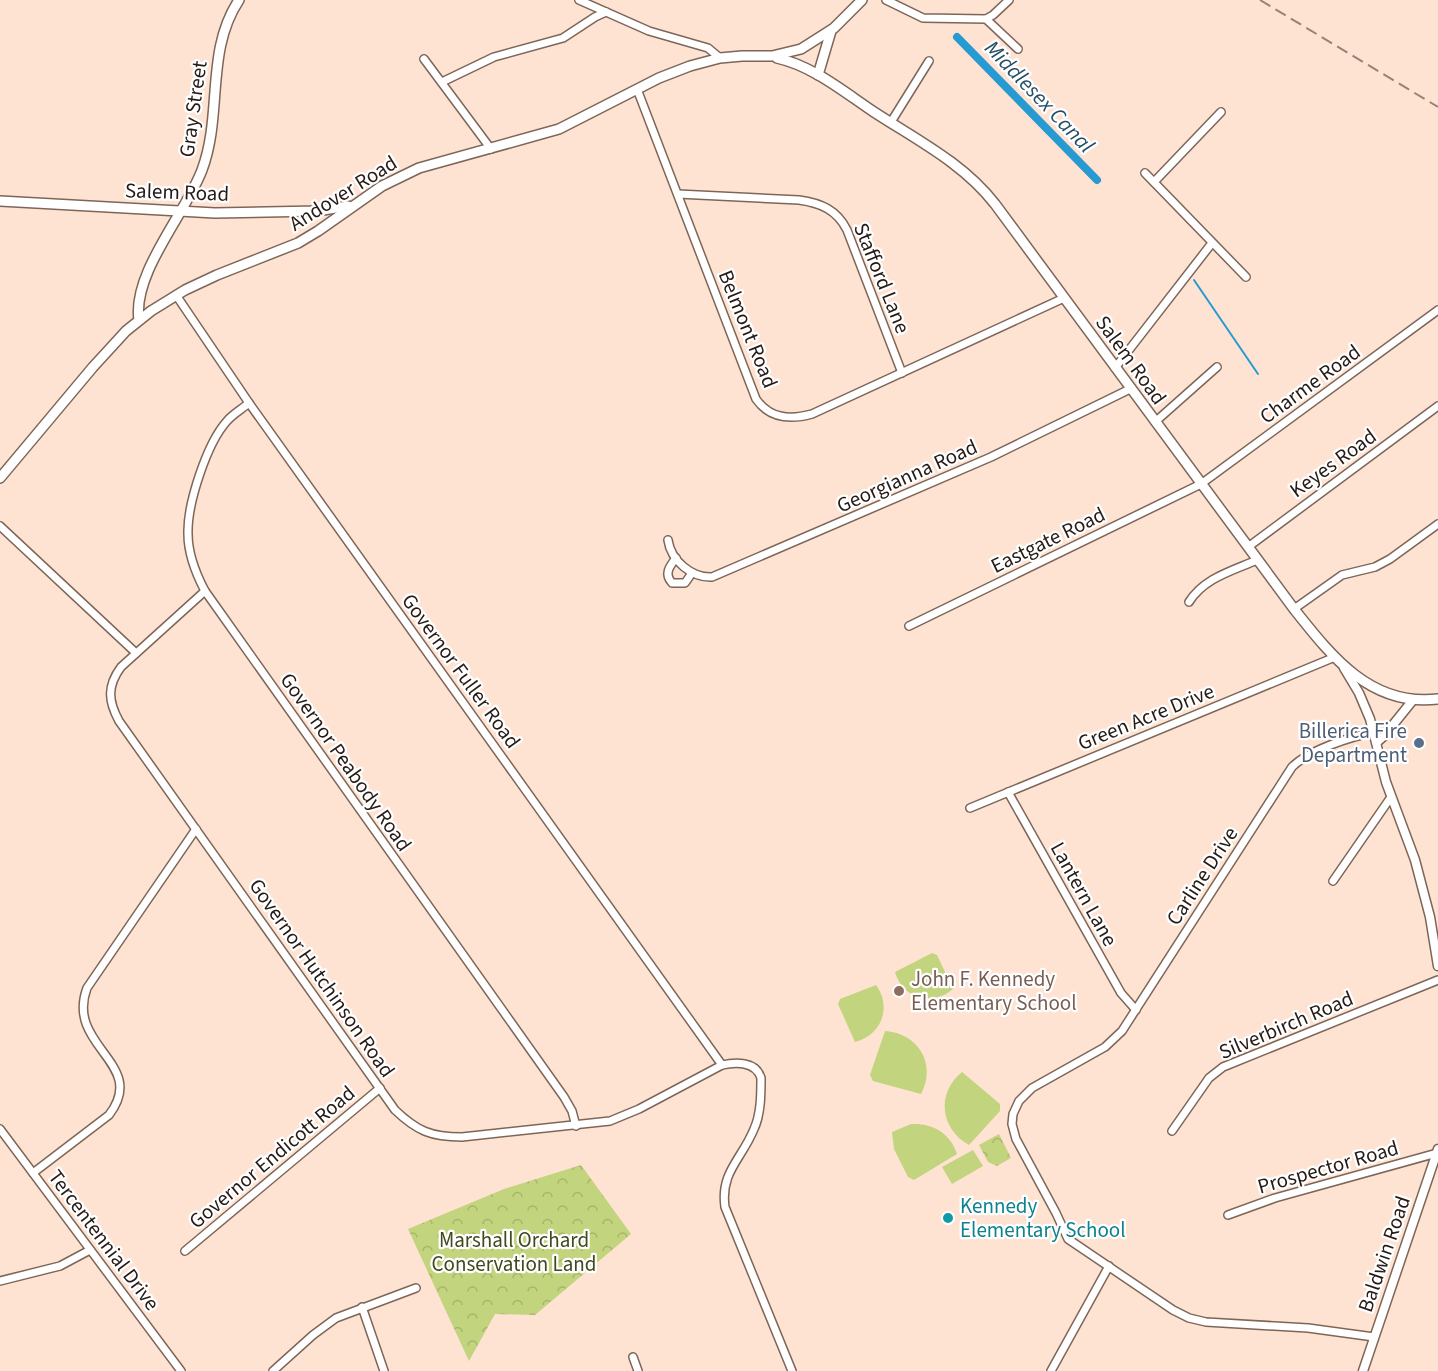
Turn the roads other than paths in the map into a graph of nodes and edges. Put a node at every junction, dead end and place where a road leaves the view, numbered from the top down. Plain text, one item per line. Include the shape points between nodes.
1 (239, 0) edge
2 (579, 0) edge
3 (862, 0) edge
4 (886, 0) edge
5 (1009, 0) edge
6 (606, 12) junction
7 (986, 19) junction
8 (831, 31) junction
9 (1018, 49) dead end
10 (772, 56) junction
11 (720, 58) junction
12 (424, 59) dead end
13 (929, 61) dead end
14 (818, 75) junction
15 (442, 82) junction
16 (638, 89) junction
17 (1221, 112) dead end
18 (891, 122) junction
19 (490, 149) junction
20 (1145, 173) dead end
21 (1154, 182) junction
22 (678, 194) junction
23 (0, 201) edge
24 (353, 205) junction
25 (317, 211) junction
26 (180, 212) junction
27 (328, 224) junction
28 (1212, 243) junction
29 (1246, 277) dead end
30 (176, 295) junction
31 (1064, 298) junction
32 (1438, 310) edge
33 (139, 320) junction
34 (1217, 367) dead end
35 (1115, 368) junction
36 (902, 373) junction
37 (1130, 389) junction
38 (249, 403) junction
39 (1438, 406) edge
40 (1155, 422) junction
41 (0, 478) edge
42 (1201, 484) junction
43 (1438, 524) edge
44 (0, 526) edge
45 (668, 540) dead end
46 (1248, 547) junction
47 (675, 558) junction
48 (1257, 560) junction
49 (692, 573) junction
50 (205, 591) junction
51 (1189, 602) dead end
52 (1294, 609) junction
53 (909, 626) dead end
54 (136, 653) junction
55 (1337, 659) junction
56 (1438, 699) edge
57 (1413, 700) junction
58 (1374, 732) junction
59 (1377, 742) junction
60 (1008, 792) junction
61 (1391, 797) junction
62 (970, 808) dead end
63 (196, 830) junction
64 (1333, 881) dead end
65 (1437, 952) edge
66 (1438, 966) edge
67 (1438, 980) edge
68 (1136, 1010) junction
69 (722, 1065) junction
70 (380, 1088) junction
71 (576, 1126) junction
72 (0, 1130) edge
73 (1172, 1131) dead end
74 (1438, 1151) edge
75 (33, 1173) junction
76 (1228, 1215) dead end
77 (90, 1250) junction
78 (185, 1251) dead end
79 (1109, 1266) junction
80 (0, 1281) edge
81 (417, 1288) dead end
82 (362, 1307) junction
83 (1374, 1336) junction
84 (633, 1357) dead end
85 (181, 1371) edge
86 (273, 1371) edge
87 (384, 1371) edge
88 (638, 1371) edge
89 (792, 1371) edge
90 (1051, 1371) edge
91 (1363, 1371) edge

1 - 26 main road, Gray Street via 220,47 206,160
2 - 6 street
3 - 8 main road, Andover Road
4 - 7 street via 923,18
5 - 7 street
6 - 11 street via 659,35 708,48
6 - 15 street via 563,38 494,57
7 - 9 street
8 - 10 main road, Andover Road via 801,49
8 - 14 main road
10 - 11 main road, Andover Road
10 - 14 main road, Salem Road
11 - 16 main road, Andover Road via 670,73
12 - 15 street
13 - 18 street
14 - 18 main road, Salem Road
15 - 19 street
16 - 19 main road, Andover Road via 559,129
16 - 22 street, Belmont Road
17 - 21 street
18 - 31 main road, Salem Road via 980,185
19 - 24 main road, Andover Road via 419,168
20 - 21 street
21 - 28 street
22 - 36 street, Stafford Lane via 799,200 834,212 847,230
22 - 36 street, Belmont Road via 753,392 765,409 783,418 803,417
23 - 26 main road, Salem Road
24 - 25 main road, Salem Road
24 - 27 main road, Andover Road
25 - 26 main road, Salem Road
25 - 27 main road
26 - 33 main road, Gray Street via 145,279 139,296
27 - 30 main road, Andover Road via 286,249 206,279
28 - 29 street
28 - 35 street
30 - 33 main road, Andover Road
30 - 38 street, Governor Fuller Road
31 - 35 main road, Salem Road
31 - 36 street, Belmont Road
32 - 42 street, Charme Road
33 - 41 main road, Andover Road via 93,367
34 - 40 street
35 - 37 main road, Salem Road
37 - 40 main road, Salem Road
37 - 49 street, Georgianna Road via 991,457 729,571 712,577
38 - 50 street, Governor Peabody Road via 228,419 219,432 204,461 189,517 189,545
38 - 69 street, Governor Fuller Road
39 - 46 street, Keyes Road
40 - 42 main road, Salem Road
42 - 46 main road, Salem Road
42 - 53 street, Eastgate Road
43 - 52 street via 1398,555 1375,567 1342,575
44 - 54 street
45 - 47 street, Georgianna Road
46 - 48 main road, Salem Road
47 - 49 street, Georgianna Road
47 - 49 street, Georgianna Road via 667,572 672,583 685,583
48 - 51 street via 1209,580
48 - 52 main road, Salem Road
50 - 54 street, Governor Hutchinson Road
50 - 71 street, Governor Peabody Road via 564,1097
52 - 55 main road, Salem Road
54 - 63 street, Governor Hutchinson Road via 114,677 110,687 112,709
55 - 57 main road, Salem Road via 1372,687
55 - 58 street via 1359,693
55 - 60 street, Green Acre Drive
56 - 57 main road, Salem Road
57 - 59 street
58 - 59 street
58 - 68 street, Carline Drive via 1310,755 1289,771
59 - 61 street
60 - 62 street, Green Acre Drive
60 - 68 street, Lantern Lane via 1121,993
61 - 64 street
61 - 65 street via 1415,860
63 - 70 street, Governor Hutchinson Road
63 - 75 street via 83,999 88,1033 118,1076 119,1097 115,1107
65 - 66 street
67 - 73 street, Silverbirch Road via 1223,1067 1209,1078
68 - 79 street, Carline Drive via 1111,1043 1032,1088 1013,1113 1012,1128 1020,1148 1066,1237
69 - 71 street, Governor Hutchinson Road via 620,1118
69 - 89 street via 746,1064 755,1068 761,1078 756,1126 726,1179 725,1207
70 - 71 street, Governor Hutchinson Road via 409,1122 442,1137
70 - 78 street, Governor Endicott Road
72 - 75 street, Tercentennial Drive
74 - 76 street, Prospector Road
74 - 83 street, Baldwin Road
75 - 77 street, Tercentennial Drive
77 - 80 street via 60,1266
77 - 85 street, Tercentennial Drive
79 - 83 street, Carline Drive via 1192,1319
79 - 90 street
81 - 82 street
82 - 86 street via 327,1323
82 - 87 street
83 - 91 street, Baldwin Road
84 - 88 street

